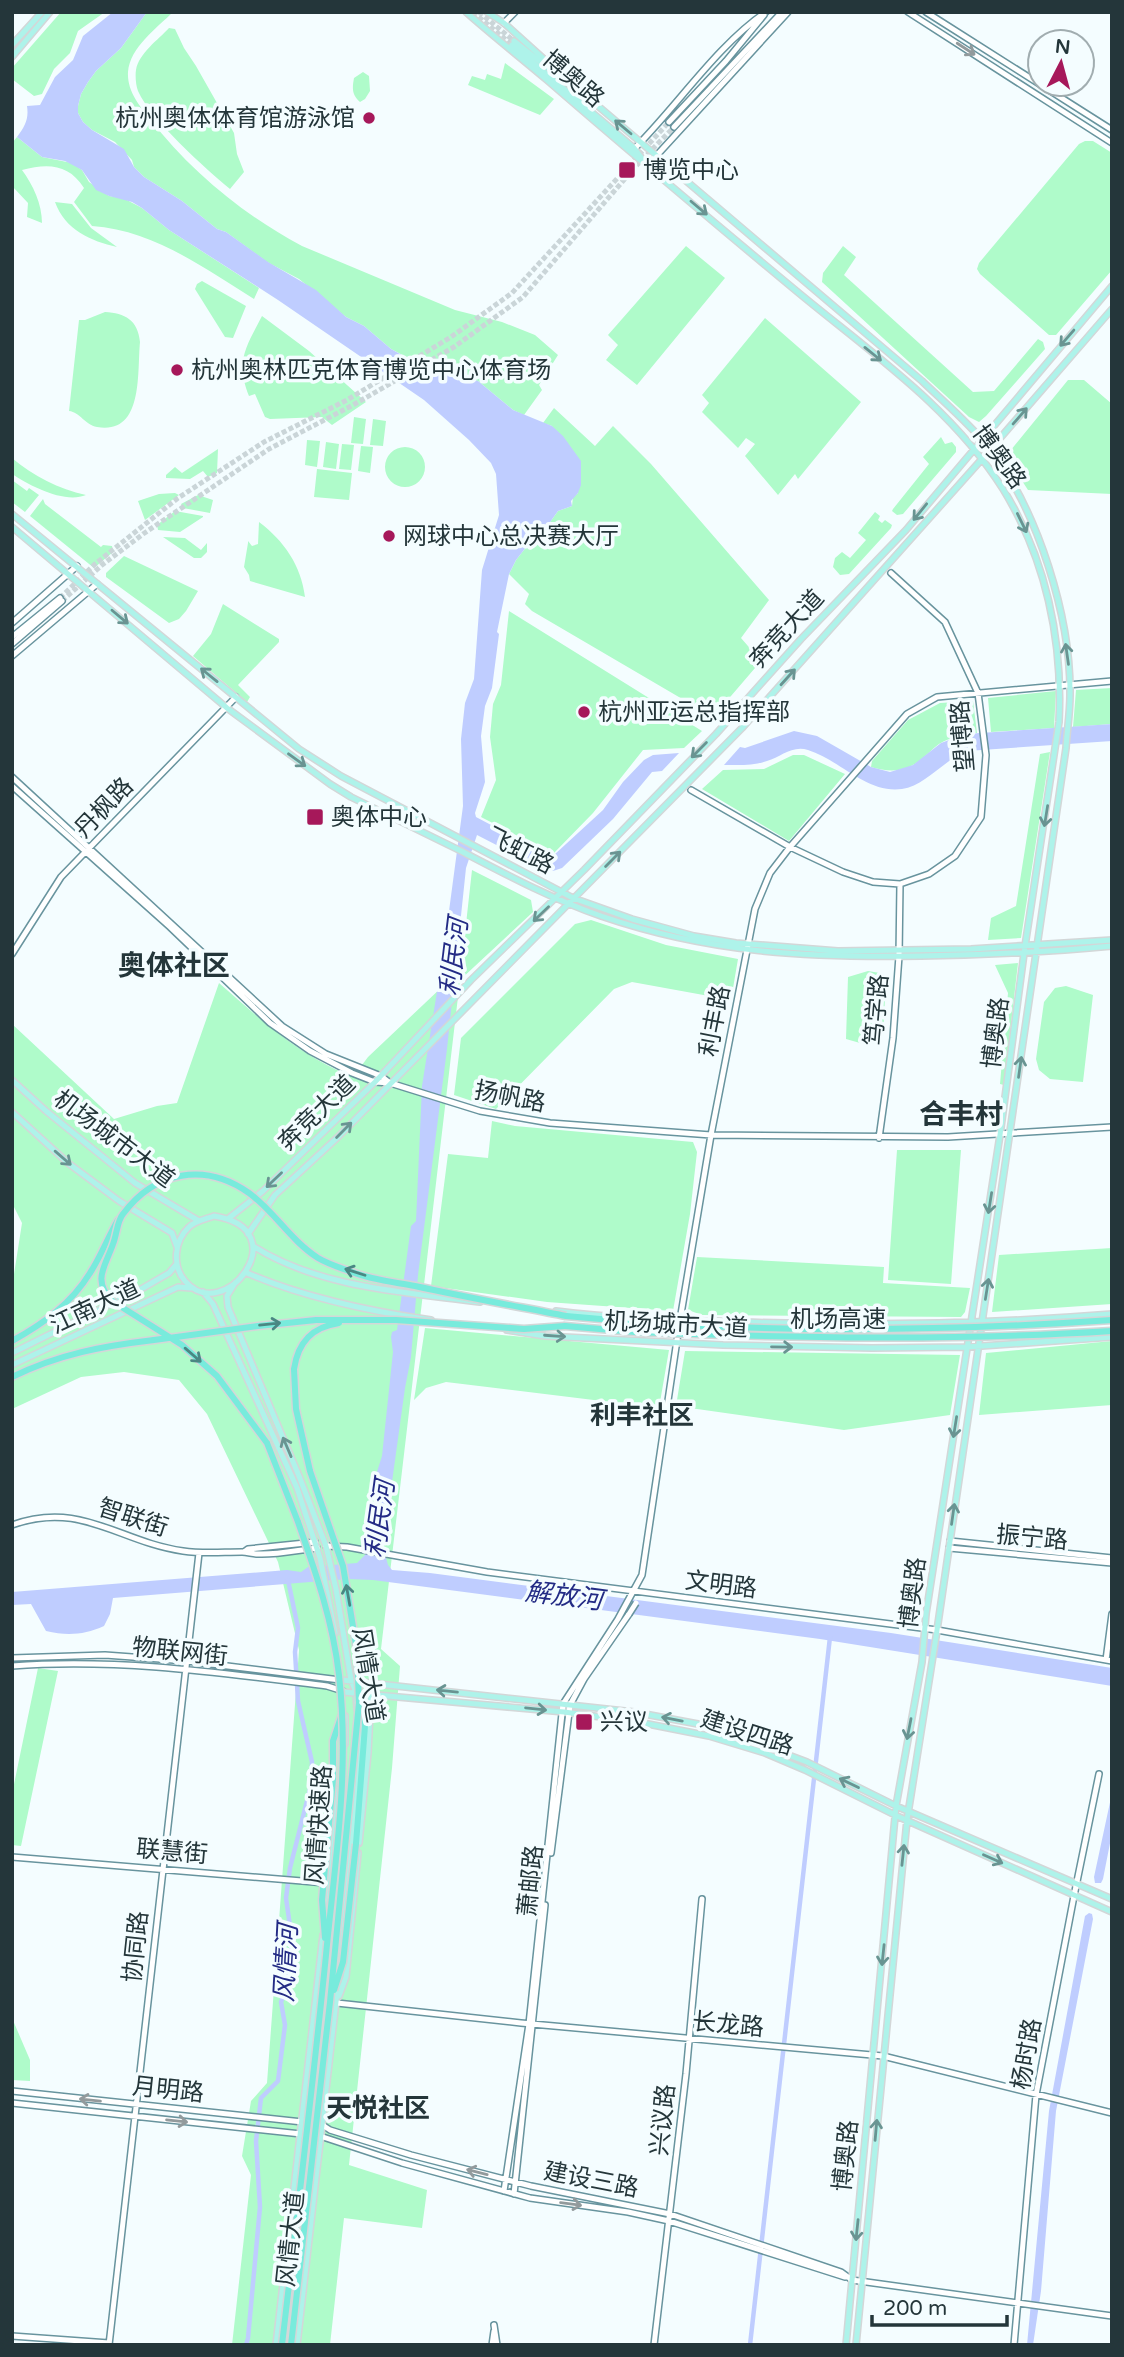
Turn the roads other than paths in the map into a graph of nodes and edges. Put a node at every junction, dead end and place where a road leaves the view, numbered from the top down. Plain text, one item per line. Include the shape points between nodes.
1 (42, 12) edge
2 (50, 12) edge
3 (466, 12) edge
4 (487, 12) edge
5 (515, 12) edge
6 (766, 12) edge
7 (782, 12) edge
8 (788, 12) edge
9 (908, 12) edge
10 (926, 12) edge
11 (504, 23) junction
12 (12, 45) edge
13 (12, 57) edge
14 (593, 101) junction
15 (1112, 130) edge
16 (641, 142) junction
17 (1112, 144) edge
18 (632, 150) junction
19 (656, 156) junction
20 (647, 166) junction
21 (1112, 286) edge
22 (1112, 309) edge
23 (981, 439) junction
24 (974, 448) junction
25 (990, 450) junction
26 (982, 459) junction
27 (12, 514) edge
28 (12, 527) edge
29 (77, 566) junction
30 (68, 573) junction
31 (891, 573) dead end
32 (97, 584) junction
33 (89, 592) junction
34 (12, 623) edge
35 (12, 637) edge
36 (12, 644) edge
37 (12, 656) edge
38 (1112, 681) edge
39 (1070, 684) junction
40 (1061, 685) junction
41 (978, 693) junction
42 (236, 697) junction
43 (227, 708) junction
44 (12, 777) edge
45 (12, 786) edge
46 (691, 790) dead end
47 (790, 847) junction
48 (88, 850) junction
49 (900, 884) junction
50 (562, 892) junction
51 (573, 898) junction
52 (556, 899) junction
53 (567, 903) junction
54 (1112, 940) edge
55 (1037, 945) junction
56 (1112, 946) edge
57 (747, 948) junction
58 (1025, 950) junction
59 (899, 953) junction
60 (1036, 953) junction
61 (12, 954) edge
62 (381, 1076) junction
63 (12, 1080) edge
64 (375, 1082) junction
65 (390, 1083) junction
66 (12, 1112) edge
67 (1112, 1127) edge
68 (1010, 1134) junction
69 (711, 1135) junction
70 (1000, 1135) junction
71 (879, 1138) junction
72 (121, 1215) junction
73 (229, 1218) junction
74 (199, 1221) junction
75 (248, 1234) junction
76 (253, 1246) junction
77 (177, 1247) junction
78 (176, 1265) junction
79 (247, 1273) junction
80 (235, 1283) junction
81 (193, 1288) junction
82 (203, 1292) junction
83 (1112, 1314) edge
84 (680, 1320) junction
85 (1112, 1320) edge
86 (982, 1321) junction
87 (971, 1322) junction
88 (524, 1329) junction
89 (1112, 1334) edge
90 (12, 1341) edge
91 (676, 1342) junction
92 (978, 1346) junction
93 (967, 1347) junction
94 (12, 1353) edge
95 (12, 1365) edge
96 (12, 1377) edge
97 (12, 1525) edge
98 (949, 1544) junction
99 (316, 1545) junction
100 (326, 1546) junction
101 (200, 1553) junction
102 (1112, 1561) edge
103 (635, 1591) junction
104 (1112, 1614) edge
105 (925, 1629) junction
106 (937, 1630) junction
107 (12, 1658) edge
108 (187, 1661) junction
109 (1109, 1661) edge
110 (12, 1666) edge
111 (186, 1669) junction
112 (342, 1680) junction
113 (351, 1680) junction
114 (343, 1692) junction
115 (356, 1692) junction
116 (371, 1693) junction
117 (567, 1704) junction
118 (344, 1708) junction
119 (566, 1712) junction
120 (1100, 1774) dead end
121 (896, 1806) junction
122 (909, 1811) junction
123 (897, 1816) junction
124 (907, 1820) junction
125 (12, 1857) edge
126 (163, 1868) junction
127 (329, 1883) junction
128 (1077, 1885) junction
129 (1074, 1895) junction
130 (702, 1899) dead end
131 (1112, 1899) edge
132 (1112, 1912) edge
133 (326, 1953) junction
134 (333, 2002) junction
135 (531, 2024) junction
136 (688, 2039) junction
137 (872, 2055) junction
138 (883, 2056) junction
139 (12, 2091) edge
140 (1036, 2095) junction
141 (12, 2103) edge
142 (136, 2105) junction
143 (1112, 2113) edge
144 (134, 2117) junction
145 (301, 2122) junction
146 (321, 2124) junction
147 (300, 2134) junction
148 (320, 2136) junction
149 (505, 2180) junction
150 (514, 2182) junction
151 (504, 2191) junction
152 (514, 2194) junction
153 (669, 2218) junction
154 (852, 2280) junction
155 (862, 2281) junction
156 (1016, 2302) junction
157 (1112, 2316) edge
158 (12, 2336) edge
159 (109, 2344) edge
160 (276, 2345) edge
161 (282, 2345) edge
162 (291, 2345) edge
163 (297, 2345) edge
164 (492, 2345) edge
165 (497, 2345) edge
166 (654, 2345) edge
167 (846, 2345) edge
168 (856, 2345) edge
169 (1014, 2345) edge

1 - 12 main road
2 - 13 main road
3 - 18 main road, 博奥路
4 - 11 main road, 博奥路
5 - 11 street
6 - 7 street via 671,124
6 - 16 street via 752,21
8 - 19 street
9 -> 17 street
10 - 15 street
11 - 14 main road, 博奥路
16 -> 14 main road, 博奥路
14 - 18 main road via 513,43
16 - 18 street
16 - 19 main road, 博奥路
18 - 20 main road, 博奥路
19 - 20 street
19 - 23 main road, 博奥路 via 922,382
20 -> 24 main road, 博奥路 via 902,378
21 -> 23 main road, 奔竞大道
25 -> 22 main road, 奔竞大道
23 - 24 main road, 奔竞大道
23 - 25 main road, 博奥路
24 - 26 main road, 博奥路
24 -> 50 main road, 奔竞大道 via 906,530
25 - 26 main road, 奔竞大道
39 -> 25 main road, 博奥路 via 1050,568 1022,503
26 -> 40 main road, 博奥路 via 1017,513 1040,568 1054,623
51 -> 26 main road, 奔竞大道 via 742,728
27 - 29 main road, 飞虹路
28 - 30 main road, 飞虹路
29 - 30 street
29 - 32 main road, 飞虹路
30 - 33 main road, 飞虹路
30 - 34 street
31 - 41 street, 望博路 via 946,622
32 - 33 street
42 -> 32 main road, 飞虹路
33 - 37 street
33 -> 43 main road, 飞虹路
35 - 36 street via 61,599
38 - 39 street, 利丰路
39 - 40 street, 利丰路
39 - 55 main road, 博奥路 via 1066,748
40 - 41 street, 利丰路
40 -> 58 main road, 博奥路 via 1056,748
41 - 47 street, 利丰路 via 937,698 907,714
41 - 49 street, 望博路 via 986,755 981,817 955,856 929,874
42 - 43 street, 丹枫路
42 - 50 main road, 飞虹路 via 334,772
43 - 48 street, 丹枫路
43 -> 52 main road, 飞虹路 via 333,786
44 - 48 street
45 - 48 street, 扬帆路
46 - 47 street
47 - 49 street via 843,872 873,882
47 - 57 street, 利丰路 via 770,873 755,909
48 - 61 street, 丹枫路 via 61,877
48 - 62 street via 282,1026 326,1054
48 - 64 street, 扬帆路 via 270,1023 310,1051
49 - 59 street, 笃学路
50 - 51 main road, 飞虹路
50 - 52 main road, 奔竞大道
51 - 53 main road, 奔竞大道
51 - 57 main road, 飞虹路 via 660,927
52 - 53 main road, 飞虹路
52 -> 62 main road, 奔竞大道
53 - 57 main road, 飞虹路 via 672,937
53 - 65 main road, 奔竞大道
54 - 55 main road, 飞虹路
55 - 58 main road, 飞虹路
55 - 60 main road, 博奥路
56 - 60 main road, 飞虹路
57 - 59 main road, 飞虹路 via 840,957
57 - 69 street, 利丰路
58 - 59 main road, 飞虹路
58 - 60 main road, 飞虹路
58 - 70 main road, 博奥路
59 - 71 street, 笃学路
68 -> 60 main road, 博奥路
62 - 64 main road, 奔竞大道
62 - 65 street
63 - 74 main road, 机场城市大道 via 135,1183
64 - 65 street, 扬帆路
64 -> 73 main road, 奔竞大道
65 - 69 street, 扬帆路 via 480,1111 550,1124
75 -> 65 main road, 奔竞大道 via 275,1195
66 -> 77 main road, 机场城市大道 via 68,1163 172,1233
67 - 68 street, 扬帆路
68 - 70 street, 扬帆路
86 -> 68 main road, 博奥路
69 - 71 street, 扬帆路
69 - 84 street, 利丰路
70 - 71 street, 扬帆路
70 -> 87 main road, 博奥路
85 -> 72 highway, 机场高速, bridge via 852,1331 566,1316 357,1274 320,1259 250,1194 223,1178 191,1174 166,1178
72 - 90 highway, bridge via 90,1273 67,1303
72 -> 133 highway, 风情快速路, bridge via 102,1271 104,1292 182,1345 217,1376 267,1443 324,1596 339,1674 344,1772
73 - 74 main road
73 - 75 main road
74 - 77 main road via 189,1227
75 - 76 main road
76 - 79 main road
76 - 84 main road, 机场城市大道 via 293,1267 357,1284 561,1312
77 - 78 main road
78 - 81 main road
78 - 94 main road, 江南大道 via 143,1288
79 - 80 main road
79 -> 91 main road, 机场城市大道, bridge via 299,1293 394,1315 545,1336
80 - 82 main road
100 -> 80 main road, 风情大道 via 228,1307 227,1296
81 - 82 main road
81 - 95 main road, 江南大道 via 178,1287
82 - 99 main road, 风情大道 via 214,1304 232,1343
83 - 86 main road, 机场城市大道
84 - 87 main road, 机场城市大道
84 - 91 street, 利丰路
86 - 87 main road, 机场城市大道
86 - 92 main road, 博奥路
87 - 93 main road, 博奥路
88 - 89 highway, 机场高速, bridge via 565,1326 785,1338
96 -> 88 highway, bridge via 82,1350 294,1322 396,1320
134 -> 88 highway, 风情快速路, bridge via 355,1749 357,1651 343,1566 300,1432 293,1387 296,1355 303,1342 326,1325 424,1323 502,1332
89 - 92 main road, 机场城市大道
91 -> 93 main road, 机场城市大道
91 - 103 street, 利丰路 via 642,1575
92 - 93 main road, 机场城市大道
98 -> 92 main road, 博奥路
93 -> 105 main road, 博奥路
97 - 101 street, 智联街 via 37,1518 72,1517 153,1545
98 - 102 street, 振宁路
98 - 106 main road, 博奥路
99 - 101 street, 智联街
99 - 112 main road, 风情大道
100 - 103 street, 文明路
100 - 113 main road, 风情大道
101 - 108 street, 协同路
103 - 105 street, 文明路
103 - 117 street
103 - 117 street, bridge via 636,1603
104 - 109 street
105 - 106 street, 文明路
105 -> 121 main road, 博奥路
106 - 109 street, 文明路
106 - 122 main road, 博奥路
107 - 108 street, 物联网街 via 105,1655
108 - 111 street, 协同路
108 - 112 street, 物联网街
110 - 111 street, 物联网街 via 96,1662
111 - 114 street, 物联网街 via 327,1686
111 - 126 street, 协同路
112 - 113 main road, 建设四路
112 - 114 main road, 风情大道
113 - 115 main road, 风情大道
117 -> 113 main road, 建设四路
114 - 115 main road, 建设四路
114 - 118 main road, 风情大道
115 - 116 main road, 建设四路
115 - 134 main road, 风情大道 via 359,1754
115 - 134 highway, bridge via 364,1708 365,1726 343,1962
116 -> 119 main road, 建设四路
116 - 134 main road via 346,1977
117 - 119 street
121 -> 117 main road, 建设四路 via 807,1762 714,1727
118 - 127 main road, 风情大道 via 347,1734
118 - 133 highway, bridge via 333,1741 322,1900
119 - 123 main road, 建设四路 via 709,1736 765,1753
119 - 135 street, 萧邮路
119 - 135 street, 萧邮路
120 - 128 street, 杨时路
121 - 122 main road, 建设四路
121 - 123 main road, 博奥路
122 - 124 main road, 博奥路
122 - 128 main road, 建设四路
123 - 124 main road, 建设四路
123 -> 137 main road, 博奥路
124 -> 129 main road, 建设四路
138 -> 124 main road, 博奥路
125 - 126 street, 联慧街
126 - 127 street, 联慧街
126 - 142 street, 协同路
127 - 145 main road, 风情大道
128 - 129 street, 杨时路
128 - 131 main road, 建设四路
129 - 132 main road, 建设四路
129 - 140 street, 杨时路
130 - 136 street, 兴议路
133 - 161 highway, 风情快速路, bridge
134 - 135 street, 长龙路
134 - 146 main road, 风情大道
134 - 162 highway, 风情快速路, bridge
135 - 136 street, 长龙路
135 - 149 street, 萧邮路
135 - 150 street, 萧邮路
136 - 137 street, 长龙路
136 - 153 street, 兴议路
137 - 138 street, 长龙路
137 -> 154 main road, 博奥路
138 - 140 street, 长龙路
155 -> 138 main road, 博奥路
142 -> 139 street, 月明路
140 - 143 street, 长龙路
140 - 156 street, 杨时路
141 - 144 street, 月明路
142 - 144 street, 协同路
142 - 145 street, 月明路
144 -> 147 street, 月明路
144 - 159 street, 协同路
145 - 146 street, 月明路
145 - 147 main road, 风情大道
146 - 148 main road, 风情大道
149 -> 146 street, 建设三路
147 - 148 street, 月明路
147 - 160 main road, 风情大道
148 - 151 street, 建设三路
148 - 163 main road, 风情大道
149 - 150 street, 建设三路
149 - 151 street, 萧邮路
150 - 152 street, 萧邮路
150 - 153 street, 建设三路
151 - 152 street, 建设三路
152 -> 153 street, 建设三路
153 - 154 street, 建设三路 via 841,2272
153 - 166 street, 兴议路
154 - 155 street, 建设三路
154 - 167 main road, 博奥路
155 - 156 street, 建设三路
155 - 168 main road, 博奥路
156 - 157 street, 建设三路
156 - 169 street, 杨时路
158 - 159 street
164 - 165 street via 495,2325

